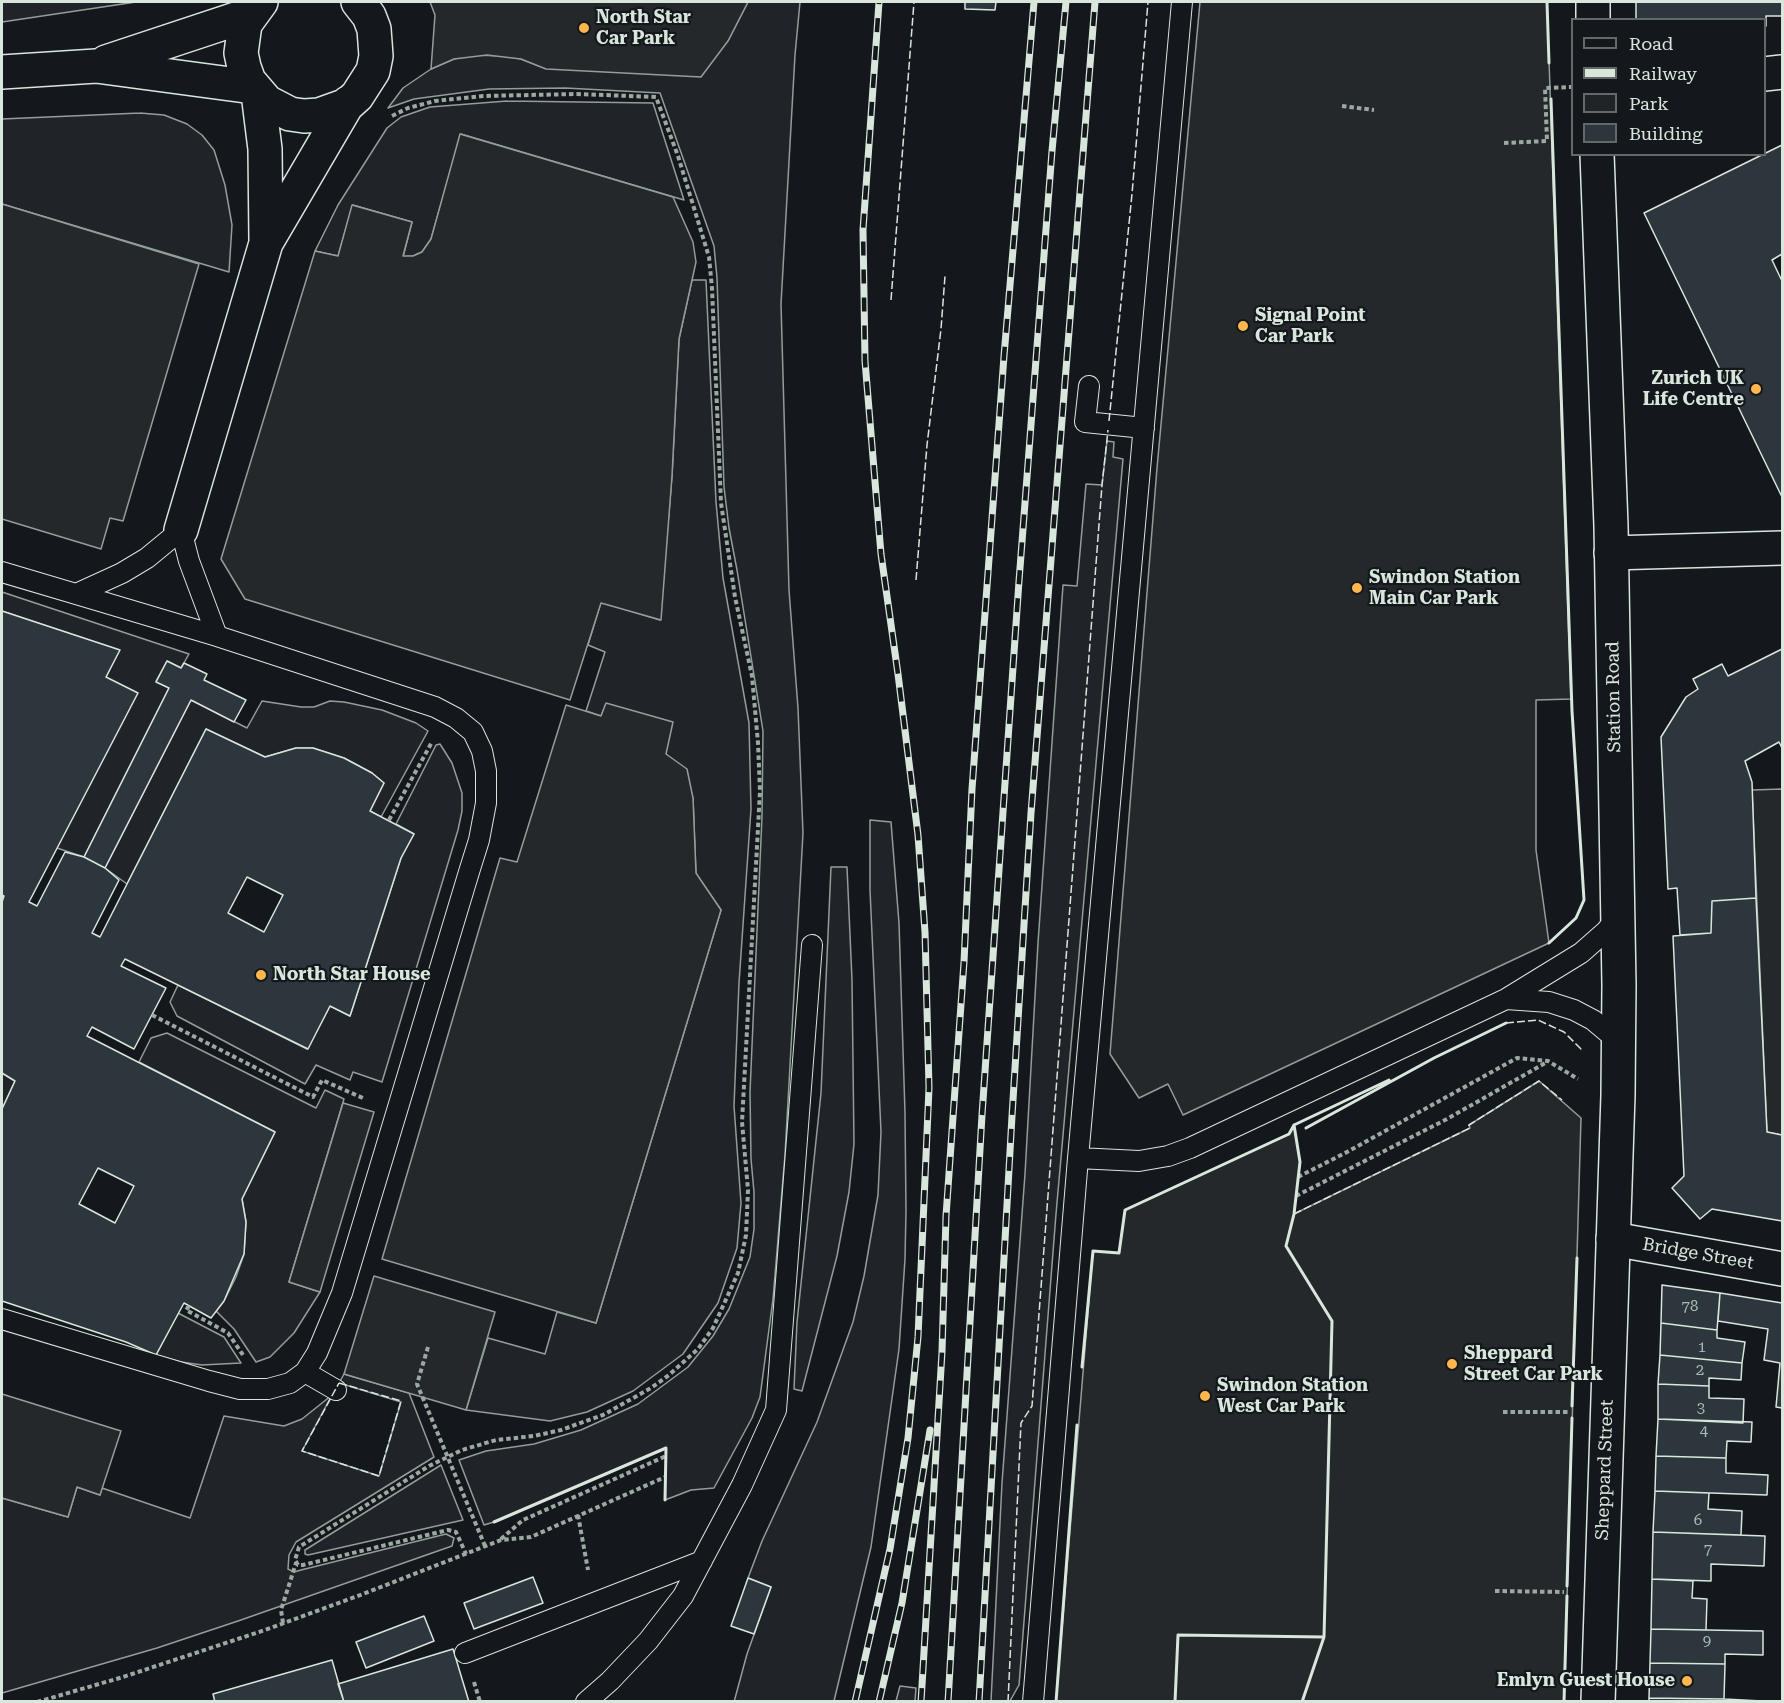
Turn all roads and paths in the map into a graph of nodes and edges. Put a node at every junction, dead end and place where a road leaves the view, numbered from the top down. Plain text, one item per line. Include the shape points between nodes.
1 (1182, 2) edge
2 (1593, 2) edge
3 (365, 6) edge
4 (256, 8) edge
5 (1593, 18) edge
6 (96, 66) junction
7 (2, 72) edge
8 (1782, 72) edge
9 (1766, 74) edge
10 (1571, 87) edge
11 (255, 90) junction
12 (348, 103) junction
13 (1342, 106) dead end
14 (1374, 110) dead end
15 (388, 119) dead end
16 (1504, 143) dead end
17 (1598, 156) edge
18 (266, 243) junction
19 (1089, 386) dead end
20 (1144, 428) junction
21 (181, 530) junction
22 (1782, 548) edge
23 (1611, 553) junction
24 (2, 572) edge
25 (76, 594) junction
26 (217, 636) junction
27 (448, 714) junction
28 (389, 820) dead end
29 (1618, 917) junction
30 (812, 945) dead end
31 (1506, 999) junction
32 (152, 1015) dead end
33 (1618, 1041) junction
34 (1548, 1061) junction
35 (1588, 1085) dead end
36 (396, 1114) junction
37 (1078, 1158) junction
38 (1298, 1177) dead end
39 (1296, 1196) dead end
40 (1613, 1239) junction
41 (1782, 1269) edge
42 (189, 1306) dead end
43 (2, 1319) edge
44 (428, 1347) dead end
45 (305, 1372) junction
46 (268, 1389) junction
47 (336, 1390) dead end
48 (1503, 1412) dead end
49 (1607, 1413) junction
50 (447, 1456) junction
51 (666, 1456) dead end
52 (665, 1477) dead end
53 (578, 1515) junction
54 (501, 1540) junction
55 (485, 1546) junction
56 (466, 1554) junction
57 (702, 1561) junction
58 (296, 1562) junction
59 (588, 1570) dead end
60 (1496, 1591) dead end
61 (1601, 1592) junction
62 (283, 1623) junction
63 (465, 1653) dead end
64 (37, 1701) edge
65 (586, 1701) edge
66 (1033, 1701) edge
67 (1598, 1701) edge

1 - 20 lane
2 - 5 street
3 - 12 street via 376,42 376,56 362,90
4 - 6 street
4 - 11 street via 245,24 241,53 243,67
6 - 7 street
6 - 11 street
8 - 9 street
10 - 16 path via 1545,87 1547,141
11 - 12 street via 277,109 304,116 333,112
11 - 18 street via 265,149
12 - 18 street
13 - 14 path
15 - 50 path via 408,108 483,96 656,97 709,257 721,503 752,676 758,743 759,791 742,1122 748,1190 746,1235 738,1273 721,1312 685,1362 651,1388 603,1415 561,1430 476,1445
17 - 23 street, Station Road
18 - 21 street
19 - 20 lane via 1085,422
20 - 37 lane
21 - 25 lane via 123,573
21 - 26 lane
22 - 23 street
23 - 29 street, Station Road
24 - 25 lane
25 - 26 lane
26 - 27 lane
27 - 28 path
27 - 36 lane via 472,732 482,751 486,803 476,851
29 - 31 lane via 1581,953
29 - 33 street, Station Road
30 - 57 lane via 776,1410
31 - 33 lane via 1549,1002 1574,1010
31 - 37 lane via 1190,1148 1139,1161
32 - 36 path via 313,1097 322,1080
33 - 40 street, Station Road
34 - 35 path
34 - 38 path via 1514,1059
34 - 39 path via 1448,1119
36 - 45 lane via 342,1293
37 - 66 lane
40 - 41 street, Bridge Street
40 - 49 street, Sheppard Street
42 - 46 path via 186,1310 228,1333
43 - 46 lane via 209,1381 240,1389
44 - 50 path via 417,1384
45 - 46 lane via 290,1383
45 - 47 lane
48 - 49 path
49 - 61 street, Sheppard Street
50 - 55 path
50 - 58 path via 299,1547
51 - 54 path via 524,1520
52 - 53 path
53 - 54 path via 531,1537
53 - 59 path
54 - 55 path
55 - 56 path
56 - 58 path via 456,1532 448,1530 303,1565
56 - 62 path
57 - 63 lane
57 - 65 lane via 683,1596 648,1641
58 - 62 path via 281,1610
60 - 61 path
61 - 67 street, Sheppard Street
62 - 64 path via 166,1664

